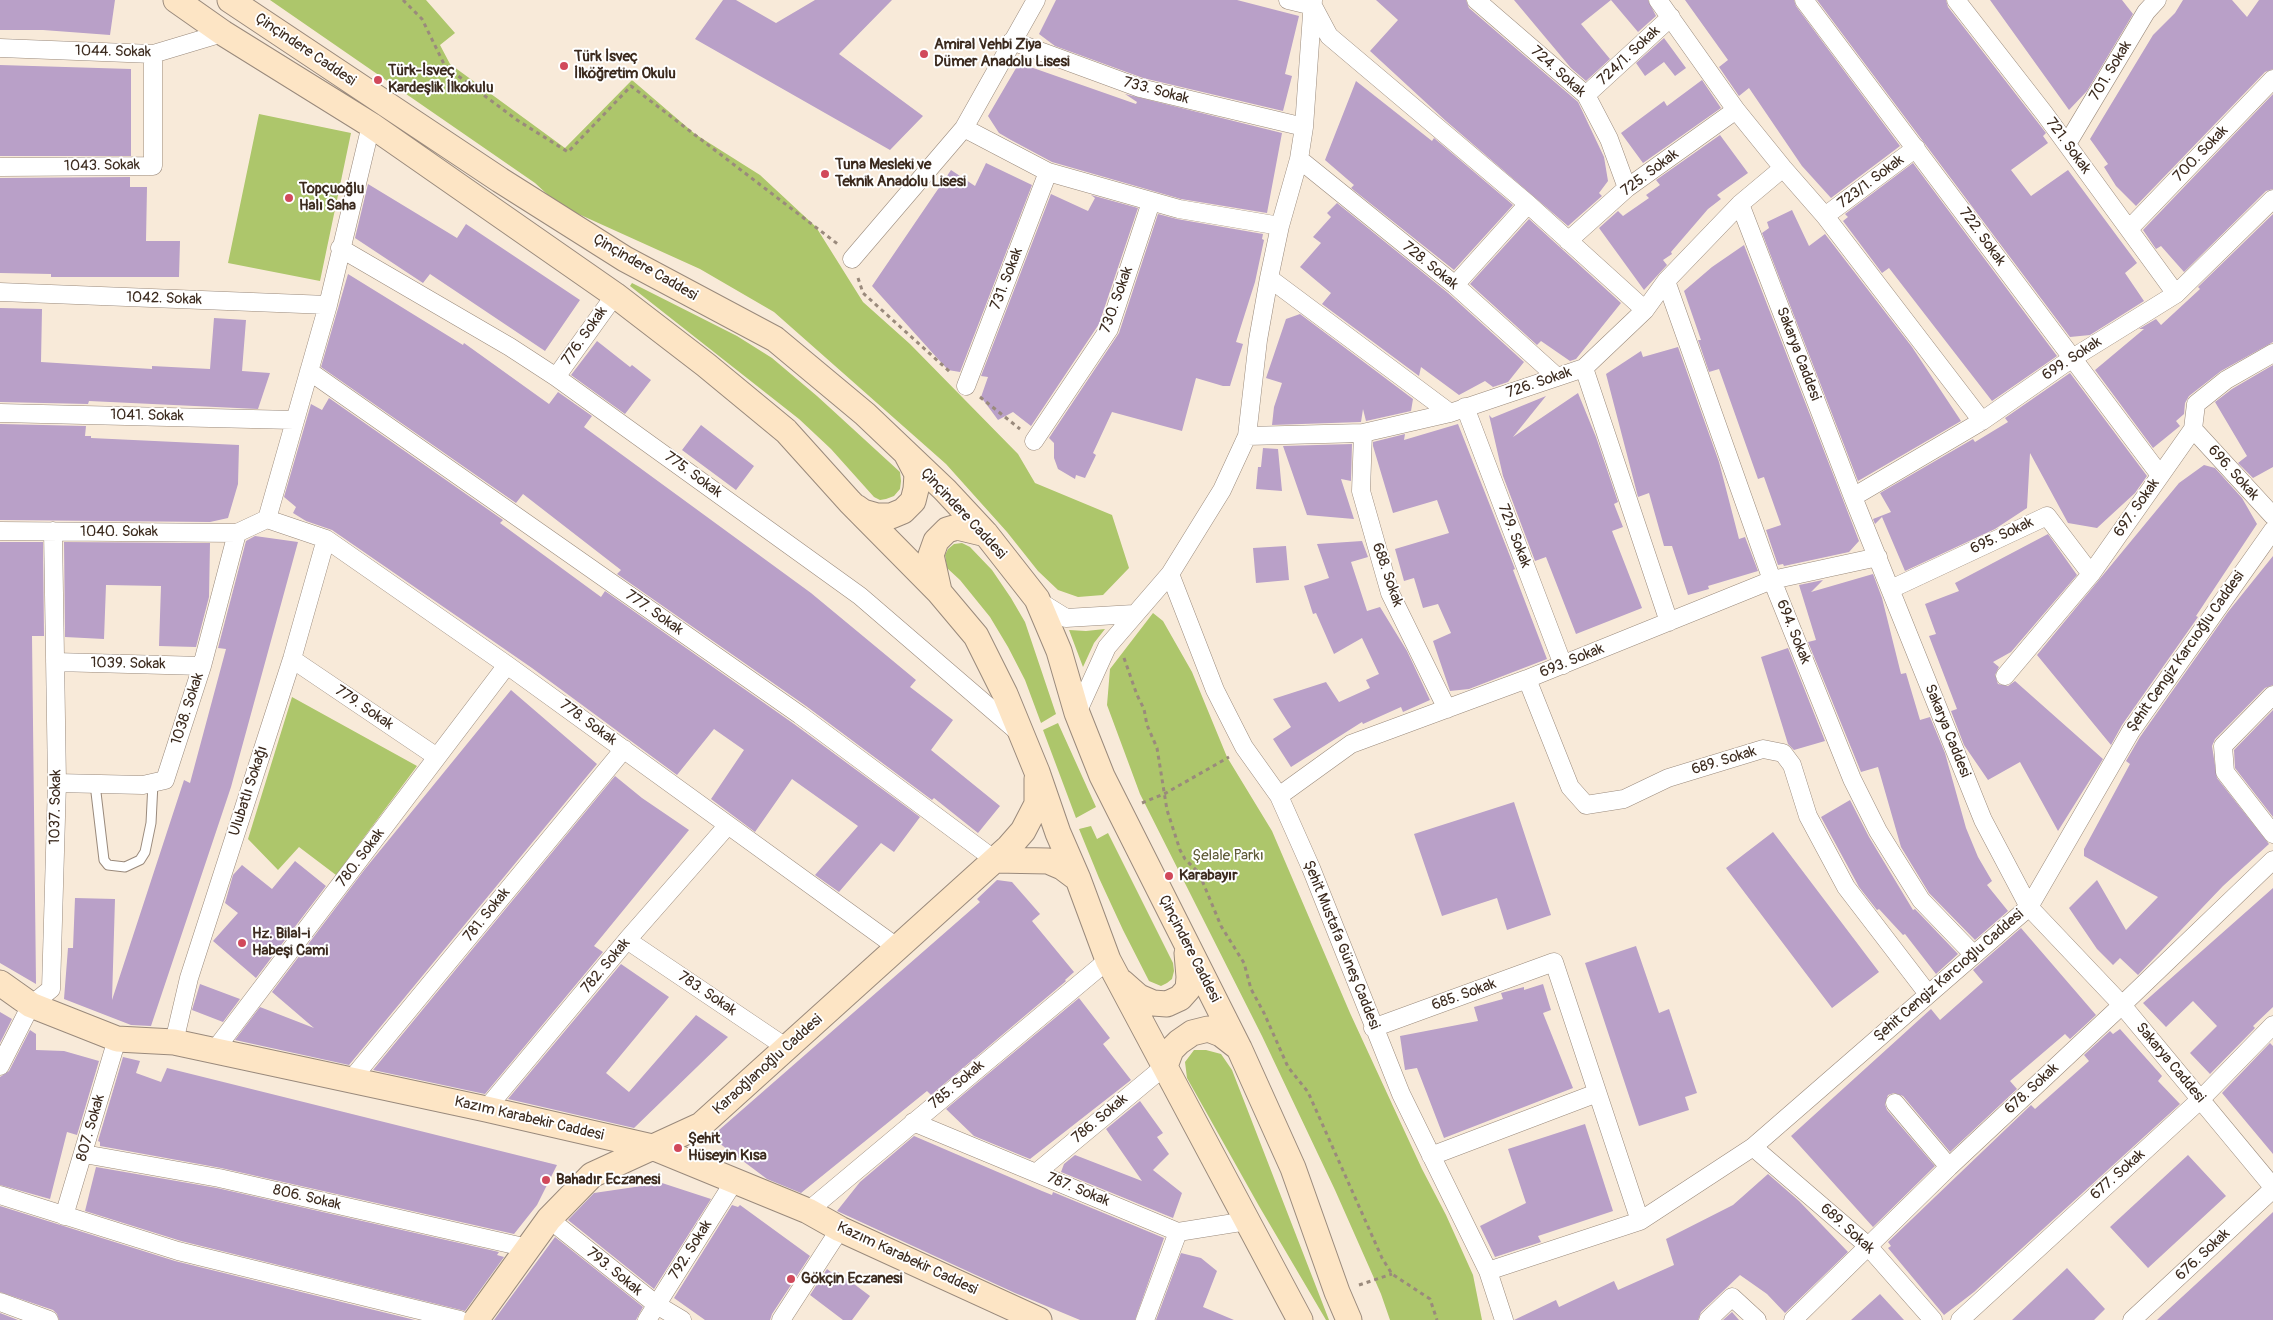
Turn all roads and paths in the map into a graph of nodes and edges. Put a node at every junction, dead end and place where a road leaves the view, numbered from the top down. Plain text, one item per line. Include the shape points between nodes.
1 (176, 0) edge
2 (230, 0) edge
3 (403, 0) edge
4 (1036, 0) edge
5 (1288, 0) edge
6 (1476, 0) edge
7 (1658, 0) edge
8 (1804, 0) edge
9 (1956, 0) edge
10 (1313, 3) edge
11 (2147, 4) edge
12 (1671, 17) junction
13 (223, 33) junction
14 (1012, 41) junction
15 (0, 48) edge
16 (153, 54) junction
17 (2273, 79) edge
18 (1586, 95) junction
19 (1736, 110) junction
20 (371, 125) junction
21 (1304, 127) junction
22 (964, 128) junction
23 (2066, 144) junction
24 (1916, 148) junction
25 (1299, 159) junction
26 (0, 167) edge
27 (1783, 168) junction
28 (1048, 172) junction
29 (1628, 188) junction
30 (1151, 202) junction
31 (1528, 204) junction
32 (1740, 204) junction
33 (2270, 208) edge
34 (1825, 216) junction
35 (1280, 226) junction
36 (2129, 229) junction
37 (1568, 241) junction
38 (340, 248) junction
39 (852, 259) junction
40 (1269, 278) junction
41 (1666, 281) junction
42 (1455, 286) junction
43 (0, 292) edge
44 (2176, 294) junction
45 (615, 295) junction
46 (328, 305) junction
47 (1645, 310) junction
48 (2273, 353) edge
49 (2071, 358) junction
50 (1584, 368) junction
51 (309, 371) junction
52 (556, 377) junction
53 (1557, 377) junction
54 (966, 386) junction
55 (1457, 410) junction
56 (0, 413) edge
57 (294, 420) junction
58 (1982, 421) junction
59 (2193, 429) junction
60 (1363, 433) junction
61 (1247, 436) junction
62 (1034, 440) joint
63 (907, 455) junction
64 (2160, 475) junction
65 (1853, 497) junction
66 (850, 502) junction
67 (2273, 516) edge
68 (267, 519) junction
69 (2273, 530) edge
70 (0, 531) edge
71 (53, 531) junction
72 (237, 533) junction
73 (986, 534) junction
74 (326, 539) junction
75 (1878, 557) junction
76 (1170, 574) junction
77 (2091, 574) junction
78 (1772, 580) junction
79 (1890, 589) junction
80 (939, 592) junction
81 (1037, 599) junction
82 (1134, 614) junction
83 (1669, 622) junction
84 (1116, 636) junction
85 (292, 659) junction
86 (55, 662) junction
87 (507, 665) junction
88 (1563, 665) junction
89 (202, 666) junction
90 (2005, 676) dead end
91 (1527, 680) junction
92 (2273, 695) edge
93 (1448, 709) junction
94 (1077, 713) junction
95 (1022, 735) junction
96 (1244, 747) junction
97 (624, 749) junction
98 (437, 757) junction
99 (1038, 772) junction
100 (57, 783) junction
101 (153, 783) junction
102 (96, 784) junction
103 (1166, 793) junction
104 (1279, 796) junction
105 (1140, 812) dead end
106 (728, 825) junction
107 (2273, 834) edge
108 (995, 860) junction
109 (2273, 860) edge
110 (1078, 879) junction
111 (2030, 907) junction
112 (627, 940) junction
113 (1187, 946) junction
114 (898, 948) junction
115 (1974, 955) junction
116 (1112, 968) junction
117 (0, 983) edge
118 (1928, 994) junction
119 (31, 1005) junction
120 (2122, 1006) junction
121 (2273, 1025) edge
122 (1373, 1028) junction
123 (117, 1039) junction
124 (174, 1042) junction
125 (787, 1048) junction
126 (1240, 1048) junction
127 (214, 1051) junction
128 (0, 1066) edge
129 (1165, 1066) junction
130 (350, 1081) junction
131 (1598, 1093) junction
132 (2201, 1099) junction
133 (1895, 1103) dead end
134 (486, 1109) junction
135 (913, 1122) junction
136 (1753, 1146) junction
137 (652, 1147) junction
138 (84, 1154) junction
139 (1431, 1156) junction
140 (1949, 1167) junction
141 (1036, 1173) junction
142 (735, 1180) junction
143 (2273, 1188) edge
144 (0, 1194) edge
145 (808, 1211) junction
146 (64, 1216) junction
147 (549, 1219) junction
148 (1247, 1221) junction
149 (1640, 1221) junction
150 (840, 1229) junction
151 (1178, 1232) junction
152 (1867, 1245) junction
153 (528, 1248) junction
154 (1488, 1271) junction
155 (1392, 1274) junction
156 (1337, 1292) junction
157 (0, 1302) edge
158 (652, 1313) edge
159 (477, 1318) edge
160 (49, 1320) edge
161 (682, 1320) edge
162 (781, 1320) edge
163 (1038, 1320) edge
164 (1145, 1320) edge
165 (1300, 1320) edge
166 (1349, 1320) edge
167 (1437, 1320) edge
168 (1504, 1320) edge
169 (1708, 1320) edge
170 (1757, 1320) edge
171 (1793, 1320) edge
172 (1933, 1320) edge
173 (1960, 1320) edge
174 (2132, 1320) edge

1 - 13 main road, Çinçindere Caddesi
2 - 63 main road, Çinçindere Caddesi via 625,259 775,339 865,414
3 - 39 path via 422,19 445,66 517,120 568,152 632,86 834,240
4 - 14 street
5 - 10 street
6 - 18 street, 724. Sokak
7 - 12 street
8 - 24 street, 722. Sokak
9 - 23 street, 721. Sokak
10 - 21 street
10 - 31 street via 1328,36
11 - 23 street, 701. Sokak
12 - 18 street, 724/1. Sokak
12 - 19 street
13 - 16 street, 1044. Sokak
13 - 20 main road, Çinçindere Caddesi
14 - 21 street, 733. Sokak via 1140,88
14 - 22 street
15 - 16 street, 1044. Sokak
16 - 26 street, 1043. Sokak via 154,166
17 - 36 street, 700. Sokak
18 - 29 street, 724. Sokak via 1609,139
19 - 27 street
19 - 29 street, 725. Sokak
20 - 38 street
20 - 45 main road, Çinçindere Caddesi
21 - 25 street
22 - 28 street
22 - 39 street
23 - 36 street, 721. Sokak
24 - 34 street, 723/1. Sokak
24 - 49 street, 722. Sokak
25 - 35 street
25 - 42 street, 728. Sokak
27 - 32 street, 726. Sokak
27 - 34 street
28 - 30 street
28 - 54 street, 731. Sokak
29 - 37 street, 725. Sokak
30 - 35 street
30 - 62 street, 730. Sokak via 1110,329
31 - 37 street
31 - 42 street
32 - 41 street, 726. Sokak
32 - 65 street, Sakarya Caddesi
33 - 44 street, 699. Sokak
34 - 58 street
35 - 40 street
36 - 44 street, 721. Sokak
37 - 47 street
38 - 46 street
38 - 52 street, 775. Sokak
39 - 54 path via 863,293
40 - 55 street
40 - 61 street
41 - 47 street, 726. Sokak
41 - 78 street, 694. Sokak
42 - 53 street, 728. Sokak
43 - 46 street, 1042. Sokak
44 - 49 street, 699. Sokak
45 - 52 street, 776. Sokak
45 - 66 main road, Çinçindere Caddesi via 786,431
46 - 51 street
47 - 50 street, 726. Sokak
48 - 59 street, 697. Sokak via 2226,380 2196,404
49 - 58 street, 699. Sokak
49 - 64 street, 722. Sokak
50 - 53 street, 726. Sokak
50 - 83 street
51 - 57 street
51 - 108 street, 777. Sokak via 800,715
52 - 95 street, 775. Sokak via 860,596
53 - 55 street, 726. Sokak
54 - 62 path
55 - 60 street, 726. Sokak
55 - 88 street, 729. Sokak
56 - 57 street, 1041. Sokak
57 - 68 street
58 - 65 street, 699. Sokak
59 - 64 street, 697. Sokak
59 - 67 street, 696. Sokak
60 - 61 street, 726. Sokak
60 - 93 street, 688. Sokak via 1361,491 1390,593
61 - 76 street via 1222,490
63 - 66 main road via 917,474 916,489 913,501 903,511 891,516 878,516 863,512
63 - 73 main road, Çinçindere Caddesi
64 - 77 street, 697. Sokak
65 - 75 street, Sakarya Caddesi
66 - 80 main road, Çinçindere Caddesi
68 - 72 street
68 - 74 street, 778. Sokak
69 - 111 street, Şehit Cengiz Karcıoğlu Caddesi via 2131,731
70 - 71 street, 1040. Sokak
71 - 72 street, 1040. Sokak
71 - 86 street, 1037. Sokak
72 - 89 street, 1038. Sokak
73 - 80 main road via 958,527 947,530 936,541 931,554
73 - 81 main road, Çinçindere Caddesi
74 - 85 street, Ulubatlı Sokağı
74 - 87 street, 778. Sokak
75 - 78 street, 693. Sokak
75 - 79 street, Sakarya Caddesi
76 - 82 street
76 - 96 street, Şehit Mustafa Güneş Caddesi via 1215,690
77 - 79 street, 695. Sokak via 2048,516
77 - 90 street, 697. Sokak
78 - 83 street, 693. Sokak
78 - 115 street, 694. Sokak via 1852,779 1878,831 1921,900
79 - 111 street, Sakarya Caddesi via 1983,820
80 - 95 main road, Çinçindere Caddesi via 976,636
81 - 82 street via 1066,618
81 - 94 main road, Çinçindere Caddesi via 1059,651
82 - 84 street
83 - 88 street, 693. Sokak
84 - 94 street via 1107,647
84 - 103 path via 1157,748
85 - 98 street, 779. Sokak
85 - 124 street, Ulubatlı Sokağı via 189,978
86 - 89 street, 1039. Sokak
86 - 100 street, 1037. Sokak
87 - 97 street, 778. Sokak
87 - 98 street, 780. Sokak
88 - 91 street, 693. Sokak
89 - 101 street, 1038. Sokak via 165,780
91 - 93 street, 693. Sokak
91 - 118 street, 689. Sokak via 1570,787 1586,805 1624,799 1668,778 1763,749 1783,753 1792,765 1808,816 1846,887
92 - 107 street via 2223,746 2225,772
93 - 104 street, 693. Sokak via 1351,744
94 - 113 main road, Çinçindere Caddesi via 1102,776
95 - 99 main road, Çinçindere Caddesi
96 - 103 path
96 - 104 street, Şehit Mustafa Güneş Caddesi
97 - 106 street, 778. Sokak
97 - 130 street, 781. Sokak
98 - 127 street, 780. Sokak
99 - 108 main road, Karaoğlanoğlu Caddesi via 1037,804 1023,831
99 - 110 main road, Çinçindere Caddesi via 1058,833
100 - 102 street
100 - 119 street, 1037. Sokak via 51,989
101 - 102 street
101 - 102 lane via 151,824 145,852 135,864 125,867 108,864 104,860
103 - 105 path via 1141,803
103 - 155 path via 1167,810 1184,859 1198,873 1221,926 1244,963 1251,989 1288,1067 1308,1092 1356,1202
104 - 122 street, Şehit Mustafa Güneş Caddesi via 1311,868
106 - 112 street, 782. Sokak
106 - 114 street, 778. Sokak
108 - 110 main road via 1048,861
108 - 114 main road, Karaoğlanoğlu Caddesi
109 - 120 street, 678. Sokak
110 - 116 main road, Çinçindere Caddesi
111 - 115 street, Şehit Cengiz Karcıoğlu Caddesi
111 - 120 street, Sakarya Caddesi
112 - 125 street, 783. Sokak
112 - 134 street, 782. Sokak
113 - 116 main road via 1188,989 1180,998 1167,1004 1152,1003 1139,997
113 - 126 main road, Çinçindere Caddesi
114 - 125 main road, Karaoğlanoğlu Caddesi
115 - 118 street, Şehit Cengiz Karcıoğlu Caddesi
116 - 129 main road, Çinçindere Caddesi
116 - 135 street, 785. Sokak
117 - 119 main road, Kazım Karabekir Caddesi
118 - 136 street, Şehit Cengiz Karcıoğlu Caddesi
119 - 123 main road, Kazım Karabekir Caddesi
119 - 128 street, 1037. Sokak
120 - 132 street, Sakarya Caddesi
120 - 140 street, 678. Sokak
121 - 132 street, 677. Sokak
122 - 131 street, 685. Sokak via 1554,962
122 - 139 street, Şehit Mustafa Güneş Caddesi
123 - 124 main road, Kazım Karabekir Caddesi
123 - 138 street, 807. Sokak
124 - 127 main road, Kazım Karabekir Caddesi
125 - 137 main road, Karaoğlanoğlu Caddesi via 701,1125
126 - 129 main road via 1208,1029 1192,1033 1179,1042 1171,1050
126 - 156 main road, Çinçindere Caddesi via 1293,1168
127 - 130 main road, Kazım Karabekir Caddesi
129 - 141 street, 786. Sokak
129 - 148 main road, Çinçindere Caddesi
130 - 134 main road, Kazım Karabekir Caddesi
131 - 139 street
131 - 149 street
132 - 143 street, Sakarya Caddesi
132 - 173 street, 677. Sokak
133 - 140 street
134 - 137 main road, Kazım Karabekir Caddesi
135 - 141 street, 787. Sokak
135 - 145 street, 785. Sokak
136 - 149 street, Şehit Cengiz Karcıoğlu Caddesi
136 - 152 street, 689. Sokak
137 - 142 main road, Kazım Karabekir Caddesi
137 - 147 main road, Karaoğlanoğlu Caddesi via 592,1175
138 - 146 street, 807. Sokak
138 - 153 street, 806. Sokak via 219,1178
139 - 154 street, Şehit Mustafa Güneş Caddesi
140 - 152 street, 678. Sokak
141 - 151 street, 787. Sokak
142 - 145 main road, Kazım Karabekir Caddesi
142 - 158 street, 792. Sokak
143 - 174 street, 676. Sokak
144 - 146 street
145 - 150 main road, Kazım Karabekir Caddesi
146 - 159 street via 178,1251
147 - 153 main road, Karaoğlanoğlu Caddesi
147 - 158 street, 793. Sokak
148 - 151 street
148 - 165 main road, Çinçindere Caddesi
149 - 154 street, Şehit Cengiz Karcıoğlu Caddesi
150 - 162 street
150 - 163 main road, Kazım Karabekir Caddesi
151 - 164 street
152 - 171 street, 678. Sokak
152 - 172 street, 689. Sokak
153 - 159 main road, Karaoğlanoğlu Caddesi
154 - 168 street, Şehit Mustafa Güneş Caddesi
155 - 156 path
155 - 167 path via 1430,1299
156 - 166 main road, Çinçindere Caddesi
157 - 160 street
158 - 161 street, 793. Sokak
169 - 170 street via 1732,1297

